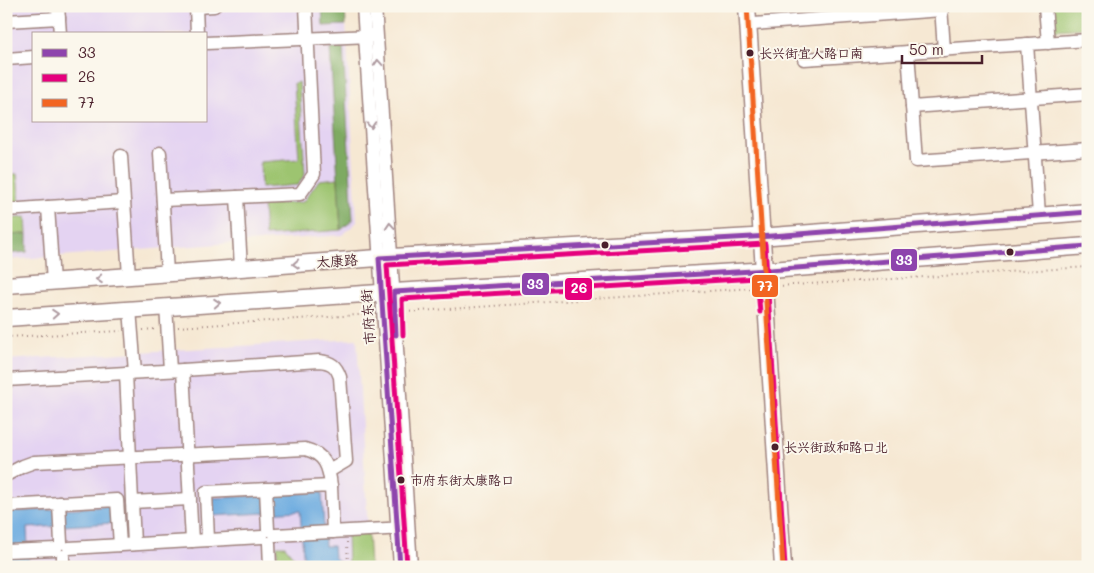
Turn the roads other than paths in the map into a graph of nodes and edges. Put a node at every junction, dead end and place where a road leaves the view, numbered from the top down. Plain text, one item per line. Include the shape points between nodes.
1 (214, 6) edge
2 (306, 6) edge
3 (363, 6) edge
4 (374, 6) edge
5 (747, 6) edge
6 (756, 6) edge
7 (1046, 6) edge
8 (196, 7) edge
9 (942, 8) edge
10 (59, 12) edge
11 (6, 21) edge
12 (756, 24) junction
13 (60, 32) edge
14 (198, 32) edge
15 (371, 36) junction
16 (308, 39) junction
17 (1088, 40) edge
18 (1048, 42) junction
19 (208, 43) edge
20 (1027, 44) junction
21 (944, 50) junction
22 (908, 52) junction
23 (32, 57) edge
24 (6, 59) edge
25 (804, 60) dead end
26 (1088, 94) edge
27 (1031, 98) junction
28 (912, 107) junction
29 (1088, 149) edge
30 (160, 153) dead end
31 (1035, 153) junction
32 (121, 156) dead end
33 (237, 197) junction
34 (163, 200) junction
35 (124, 202) junction
36 (48, 207) junction
37 (6, 210) edge
38 (1088, 212) edge
39 (1039, 215) junction
40 (767, 236) junction
41 (1088, 246) edge
42 (386, 258) junction
43 (241, 268) junction
44 (167, 274) junction
45 (129, 276) junction
46 (770, 278) junction
47 (52, 282) junction
48 (6, 285) edge
49 (388, 292) junction
50 (166, 306) junction
51 (130, 309) junction
52 (6, 318) edge
53 (177, 370) junction
54 (130, 372) junction
55 (6, 380) edge
56 (187, 454) junction
57 (130, 456) junction
58 (329, 471) junction
59 (6, 475) edge
60 (331, 486) junction
61 (267, 491) junction
62 (190, 499) junction
63 (132, 502) junction
64 (6, 506) edge
65 (59, 506) junction
66 (402, 528) junction
67 (330, 532) junction
68 (269, 536) junction
69 (208, 540) junction
70 (192, 541) junction
71 (134, 544) junction
72 (120, 545) junction
73 (6, 552) edge
74 (62, 553) edge
75 (270, 567) edge
76 (400, 567) edge
77 (410, 567) edge
78 (783, 567) edge
79 (793, 567) edge

1 - 8 street
2 - 16 street
3 - 15 street, 市府东街
4 - 15 street, 市府东街
5 - 40 main road
6 - 12 main road
7 - 18 street
8 - 14 street
9 - 12 street
9 - 21 street
10 - 11 street
10 - 13 street
12 - 40 main road
15 - 16 street
15 - 42 street, 市府东街
16 - 19 street
16 - 33 street via 314,174 300,194
17 - 18 street
18 - 20 street
20 - 21 street
20 - 27 street
21 - 22 street
22 - 25 street
22 - 28 street
23 - 24 street
26 - 27 street
27 - 28 street
27 - 31 street
28 - 31 street via 916,161
29 - 31 street
30 - 34 street
31 - 39 street
32 - 35 street
33 - 34 street
33 - 43 street
34 - 44 street
35 - 36 street
35 - 45 street
36 - 37 street
36 - 47 street
38 - 39 main road, 太康路
39 - 40 main road, 太康路
40 - 42 main road, 太康路
40 - 46 main road
41 - 46 main road
42 -> 43 main road, 太康路
42 - 49 street, 市府东街
43 - 44 main road, 太康路
44 - 45 main road, 太康路
45 -> 47 main road, 太康路
46 - 49 main road
46 - 78 main road
46 - 79 main road
47 - 48 main road, 太康路
50 -> 49 main road
49 - 66 street, 市府东街
50 - 51 main road
50 - 53 street
52 -> 51 main road
51 - 54 street
53 - 54 street
53 - 56 street
53 - 58 street via 330,362 340,377 346,461
54 - 55 street
54 - 57 street
56 - 57 street
56 - 58 street via 305,449 323,458
56 - 62 street
57 - 59 street via 34,462
57 - 63 street
58 - 60 street
60 - 61 street
60 - 67 street
61 - 68 street
61 - 69 street via 206,492
62 - 63 street
62 - 70 street
63 - 71 street
64 - 65 street
65 - 72 street via 117,500
65 - 74 street
66 - 67 street
66 - 76 street, 市府东街
66 - 77 street, 市府东街
67 - 68 street
68 - 69 street
68 - 75 street
69 - 70 street
70 - 71 street
71 - 72 street
72 - 74 street
73 - 74 street

